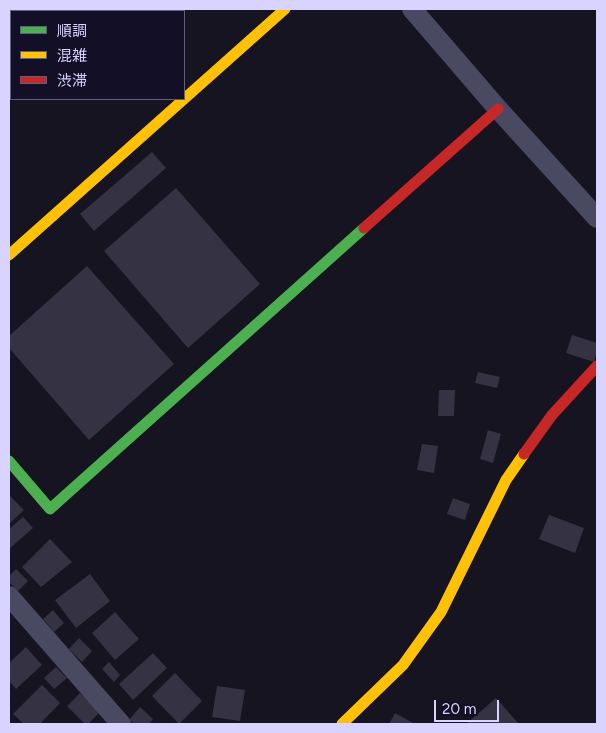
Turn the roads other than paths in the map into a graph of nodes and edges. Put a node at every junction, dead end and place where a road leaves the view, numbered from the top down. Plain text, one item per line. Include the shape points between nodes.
1 (285, 9) edge
2 (412, 9) edge
3 (185, 98) edge
4 (183, 100) edge
5 (498, 108) junction
6 (597, 218) edge
7 (9, 255) edge
8 (597, 366) edge
9 (9, 461) edge
10 (9, 596) edge
11 (121, 724) edge
12 (342, 724) edge

1 - 3 street
2 - 5 street
4 - 7 street
5 - 6 street
5 - 9 street via 50,509
8 - 12 street via 552,415 506,480 441,612 403,665
10 - 11 street

